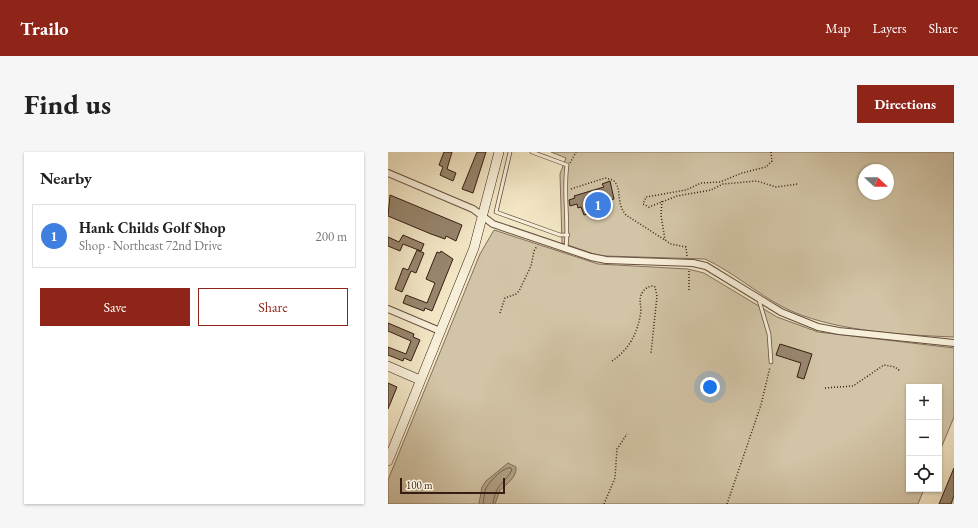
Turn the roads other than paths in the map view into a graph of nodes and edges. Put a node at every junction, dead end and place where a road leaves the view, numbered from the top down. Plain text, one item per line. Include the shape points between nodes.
1 (499, 152) edge
2 (510, 152) edge
3 (532, 152) edge
4 (388, 173) edge
5 (484, 216) junction
6 (568, 235) junction
7 (566, 248) junction
8 (758, 298) junction
9 (388, 309) edge
10 (440, 331) junction
11 (954, 343) edge
12 (771, 362) road end
13 (388, 366) edge
14 (420, 380) junction
15 (388, 458) edge

1 - 5 street
2 - 6 lane via 496,212 560,235
3 - 6 lane via 567,165 565,190
4 - 5 street
5 - 7 street via 493,224
5 - 10 street via 474,248
6 - 7 lane
7 - 8 street via 606,260 687,262 706,266
8 - 11 street via 798,319 828,329
8 - 12 lane via 769,334
9 - 10 street
10 - 14 street
13 - 14 street
14 - 15 street

